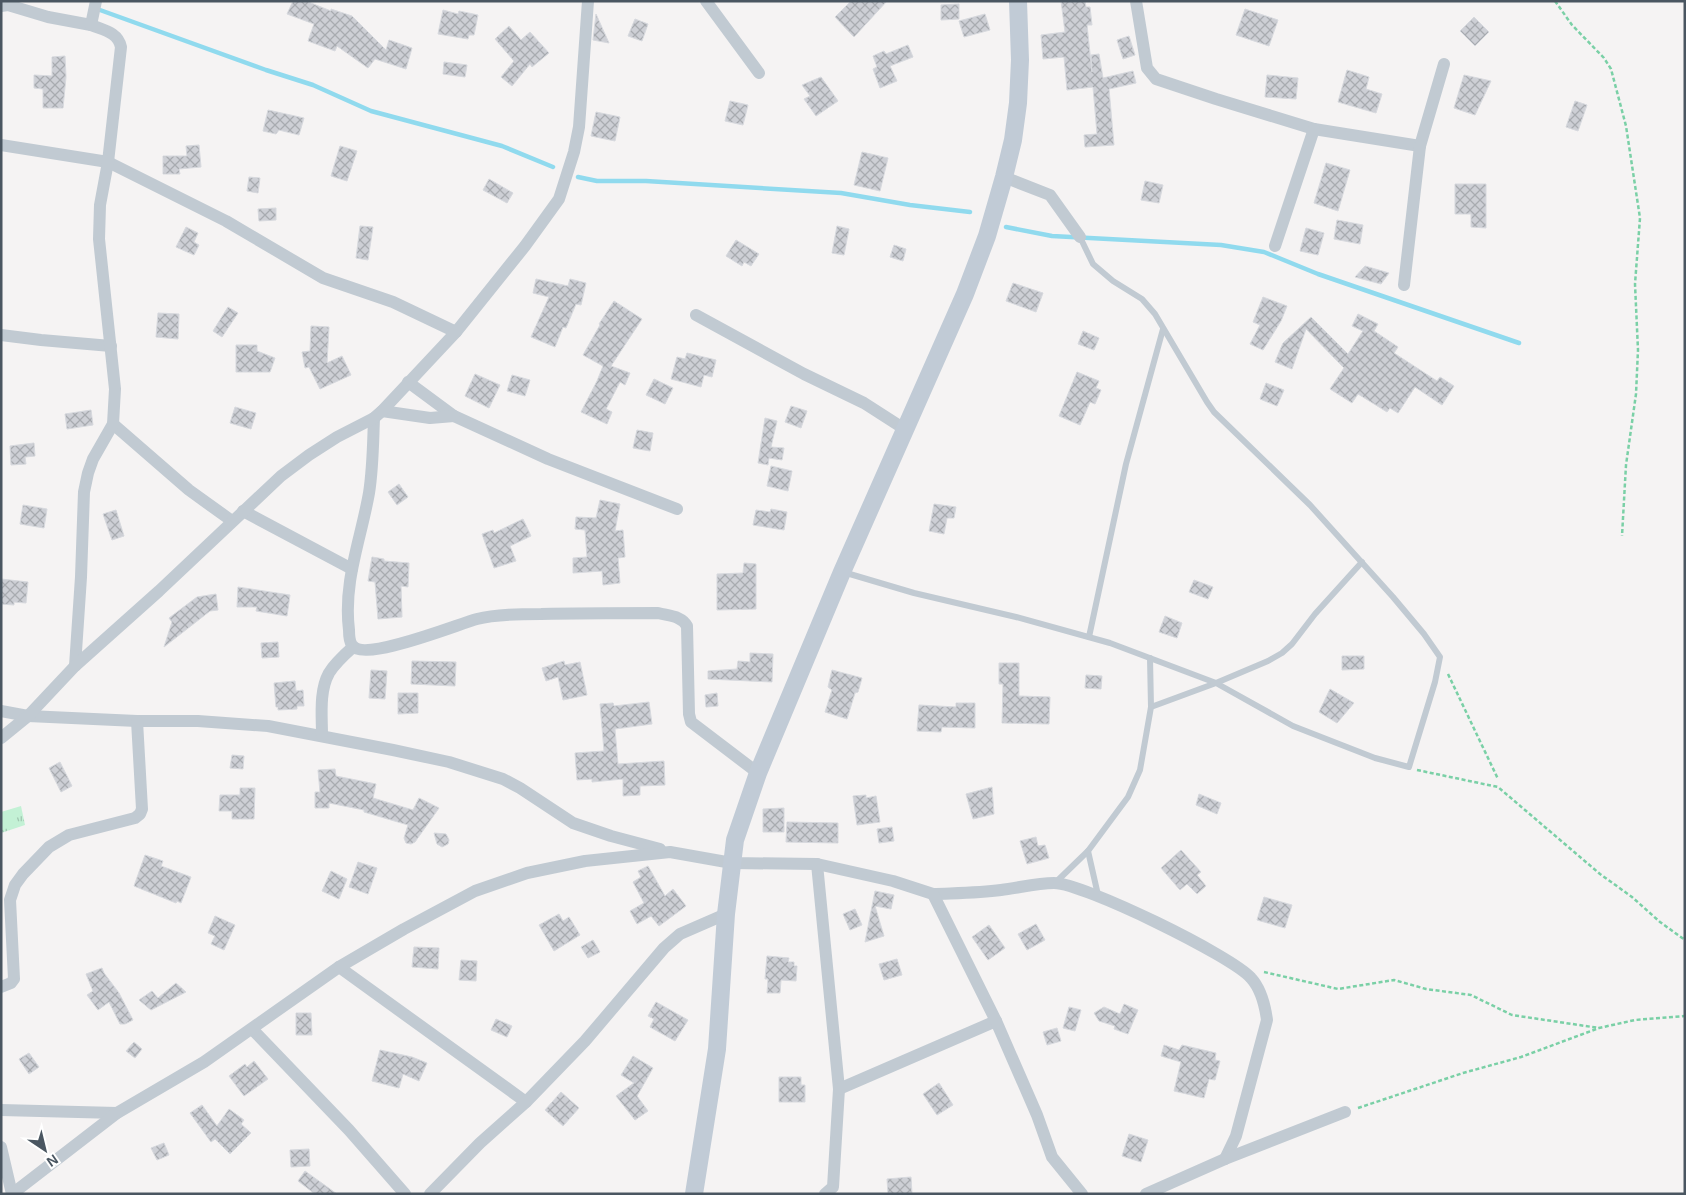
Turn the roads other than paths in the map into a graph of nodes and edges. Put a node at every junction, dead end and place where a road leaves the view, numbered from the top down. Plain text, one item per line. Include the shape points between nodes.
1 (96, 1) edge
2 (588, 1) edge
3 (706, 1) edge
4 (1018, 1) edge
5 (1136, 1) edge
6 (1, 6) edge
7 (90, 25) junction
8 (1444, 64) dead end
9 (759, 73) dead end
10 (1314, 129) junction
11 (1, 144) edge
12 (1420, 146) junction
13 (108, 162) junction
14 (1004, 177) junction
15 (1080, 237) joint
16 (1274, 246) dead end
17 (1404, 285) dead end
18 (696, 315) dead end
19 (1163, 329) junction
20 (456, 332) junction
21 (1, 335) edge
22 (111, 346) junction
23 (408, 382) junction
24 (378, 414) junction
25 (454, 416) junction
26 (113, 424) junction
27 (906, 430) junction
28 (677, 509) dead end
29 (244, 511) junction
30 (232, 521) junction
31 (1362, 562) junction
32 (352, 569) junction
33 (842, 572) junction
34 (1089, 637) junction
35 (352, 647) junction
36 (1150, 658) junction
37 (75, 666) junction
38 (1216, 683) junction
39 (1151, 707) junction
40 (1, 711) edge
41 (28, 716) junction
42 (137, 721) junction
43 (322, 735) junction
44 (1, 738) edge
45 (758, 773) junction
46 (1088, 851) junction
47 (670, 852) junction
48 (732, 863) junction
49 (817, 864) junction
50 (1055, 883) junction
51 (933, 894) junction
52 (1098, 895) junction
53 (726, 914) junction
54 (339, 967) junction
55 (1, 987) edge
56 (996, 1021) junction
57 (252, 1029) junction
58 (839, 1089) junction
59 (526, 1102) junction
60 (1, 1110) edge
61 (1345, 1112) road end
62 (117, 1114) junction
63 (1, 1147) edge
64 (1225, 1159) junction
65 (12, 1194) edge
66 (405, 1194) edge
67 (430, 1194) edge
68 (694, 1194) edge
69 (825, 1194) edge
70 (1082, 1194) edge
71 (1146, 1194) edge

1 - 7 street
2 - 20 street via 579,127 559,199
3 - 9 street
4 - 14 street via 1018,103
5 - 10 street via 1147,68 1156,79
6 - 7 street
7 - 13 street via 114,35 121,47
8 - 12 street
10 - 12 street
10 - 16 street
11 - 13 street
12 - 17 street
13 - 20 street via 226,221 323,278 393,302
13 - 22 street via 100,205 100,239
14 - 15 street via 1050,195
14 - 27 street via 977,265
15 - 19 lane via 1093,264 1142,299
18 - 27 street via 864,404
19 - 31 lane via 1214,412 1310,505
19 - 34 lane via 1126,464
20 - 23 street
21 - 22 street
22 - 26 street via 115,389
23 - 24 street
23 - 25 street
24 - 25 street via 430,418
24 - 29 street via 309,454
24 - 32 street via 369,492
25 - 28 street via 548,459
26 - 30 street via 189,490
26 - 37 street via 93,459 84,492
27 - 33 street
29 - 30 street
29 - 32 street
30 - 37 street
31 - 38 lane via 1282,653
31 - 38 lane via 1440,657 1409,768 1374,758 1293,726
32 - 35 street via 347,616
33 - 34 lane
33 - 45 street
34 - 36 lane
35 - 43 street via 336,664 325,683
35 - 45 street via 368,650 422,638 478,619 519,614 658,613 678,618 687,626 688,714 691,722
36 - 38 lane
36 - 39 lane
37 - 41 street
38 - 39 lane
39 - 46 lane via 1140,770 1128,797
40 - 41 street
41 - 42 street
41 - 44 street
42 - 43 street via 198,721
42 - 55 street via 140,814 69,835 49,848 23,874 10,900 14,979
43 - 47 street via 449,762 503,779 573,823
45 - 48 street via 735,840
46 - 50 lane
46 - 52 lane
47 - 48 street
47 - 54 street via 585,860 528,873 475,891
48 - 49 street
48 - 53 street
49 - 51 street via 893,881
49 - 58 street
50 - 51 street via 1000,891
50 - 52 street
51 - 56 street
52 - 64 street via 1238,966 1260,992 1267,1020 1236,1136
53 - 59 street via 680,934 664,948
53 - 68 street via 717,1049
54 - 57 street
54 - 59 street
56 - 58 street
56 - 70 street via 1052,1157
57 - 62 street
57 - 66 street
58 - 69 street via 832,1186
59 - 67 street
60 - 62 street
61 - 64 street
62 - 65 street
63 - 65 street
64 - 71 street

